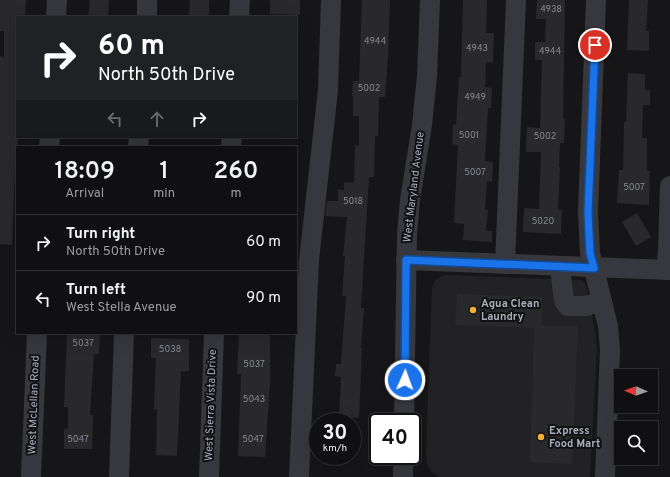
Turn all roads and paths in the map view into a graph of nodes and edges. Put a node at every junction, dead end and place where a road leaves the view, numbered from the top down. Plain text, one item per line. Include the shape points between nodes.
1 (56, 0) edge
2 (147, 0) edge
3 (240, 0) edge
4 (331, 0) edge
5 (430, 0) edge
6 (516, 0) edge
7 (596, 0) edge
8 (56, 16) edge
9 (147, 16) edge
10 (239, 16) edge
11 (670, 186) edge
12 (406, 260) junction
13 (505, 264) junction
14 (560, 267) junction
15 (594, 268) junction
16 (668, 270) edge
17 (602, 302) junction
18 (37, 334) edge
19 (124, 334) edge
20 (214, 334) edge
21 (404, 413) edge
22 (403, 465) edge
23 (31, 477) edge
24 (119, 477) edge
25 (209, 477) edge
26 (299, 477) edge
27 (403, 477) edge
28 (605, 477) edge

1 - 8 street
2 - 9 street
3 - 10 street
4 - 26 street via 328,90 309,260
5 - 12 street, West Maryland Avenue via 426,90 410,200
6 - 13 street
7 - 15 street via 588,212 590,253
11 - 16 street
12 - 13 street
12 - 21 street, West Maryland Avenue
13 - 14 street
14 - 15 street
14 - 17 street via 564,301 568,306
15 - 16 street
15 - 17 street
17 - 28 street via 610,348
18 - 23 street, West McLellan Road
19 - 24 street
20 - 25 street, West Sierra Vista Drive
22 - 27 street

